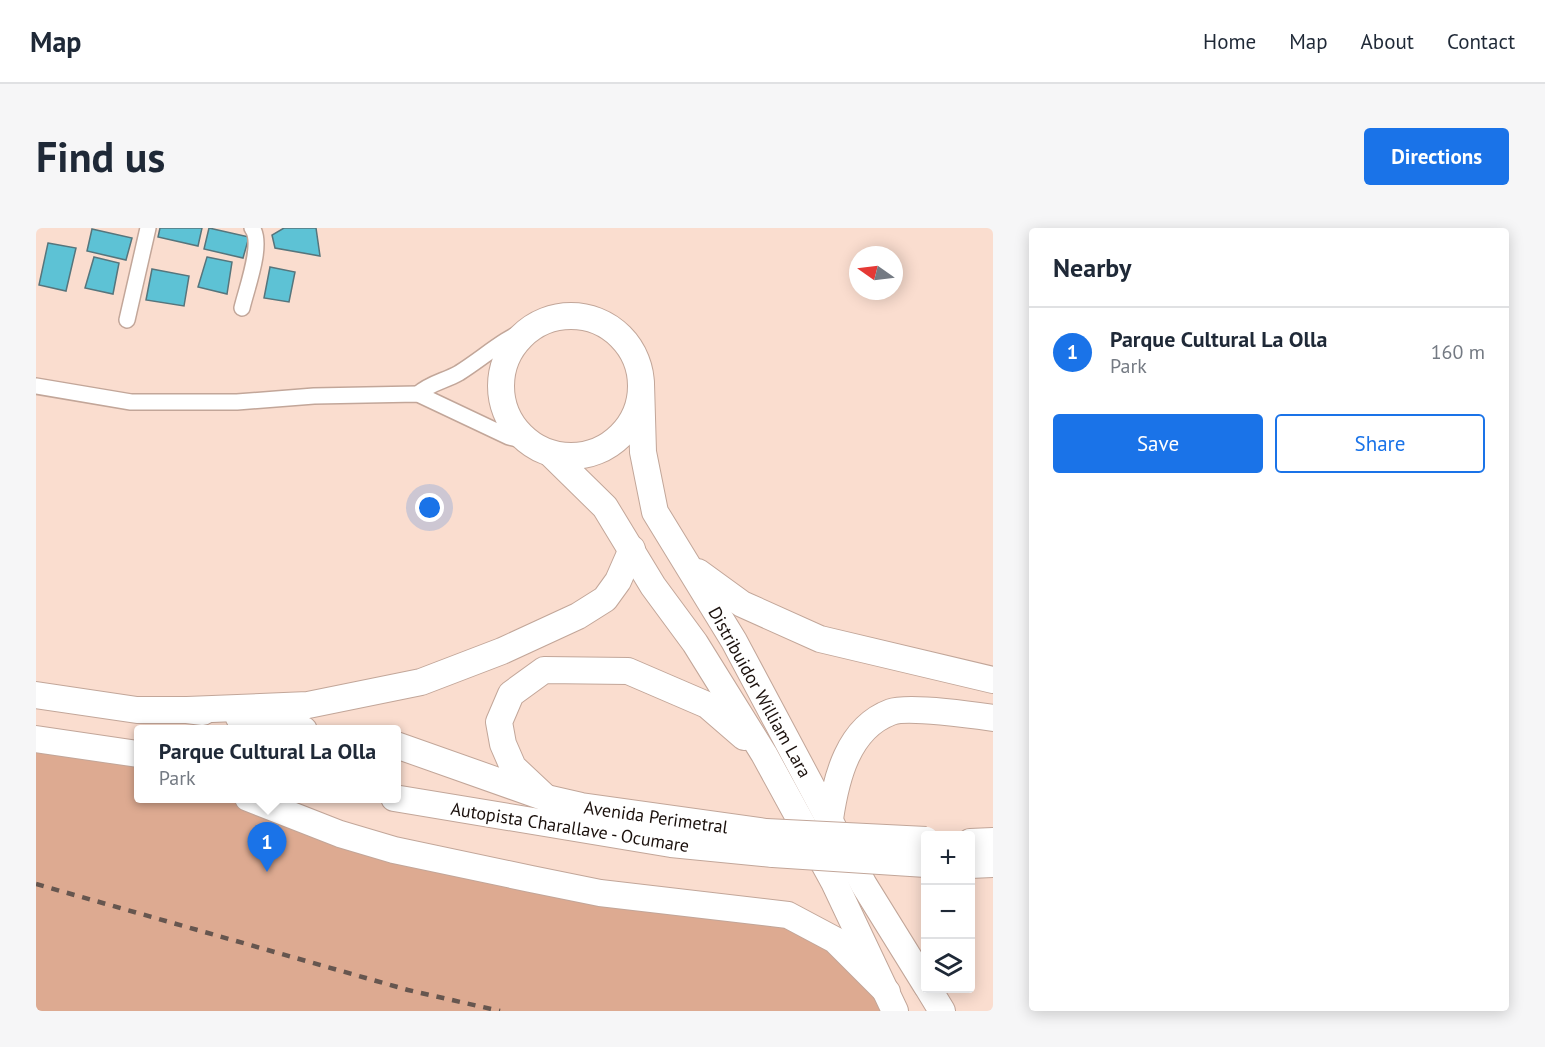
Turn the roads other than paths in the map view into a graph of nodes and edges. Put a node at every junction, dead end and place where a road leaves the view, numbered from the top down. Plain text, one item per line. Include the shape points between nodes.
1 (148, 228) edge
2 (252, 228) edge
3 (242, 308) dead end
4 (127, 320) dead end
5 (530, 328) junction
6 (641, 384) junction
7 (36, 386) edge
8 (418, 394) junction
9 (526, 441) junction
10 (552, 454) junction
11 (632, 549) junction
12 (687, 564) junction
13 (993, 680) edge
14 (36, 695) edge
15 (187, 710) junction
16 (993, 718) edge
17 (279, 725) edge
18 (36, 739) edge
19 (401, 747) edge
20 (134, 753) edge
21 (764, 754) junction
22 (546, 798) junction
23 (401, 799) edge
24 (261, 803) edge
25 (830, 819) junction
26 (921, 840) edge
27 (769, 843) junction
28 (980, 846) edge
29 (921, 863) edge
30 (993, 864) edge
31 (921, 977) edge
32 (931, 993) edge
33 (891, 1002) edge
34 (942, 1011) edge

1 - 4 street
2 - 3 street via 257,247
5 - 6 highway, Distribuidor William Lara via 550,318 593,318 612,328 628,344 638,363
5 - 8 street
5 - 9 highway, Distribuidor William Lara via 509,352 501,384 507,416
6 - 10 highway, Distribuidor William Lara via 639,406 629,426 614,442 574,457
6 - 12 highway, Distribuidor William Lara via 643,452 655,512
7 - 8 street via 131,402
8 - 9 street
9 - 10 highway, Distribuidor William Lara
10 - 11 highway, Distribuidor William Lara via 606,507
11 - 15 highway via 605,599 578,616 502,651 421,682 308,705
11 - 21 highway, Distribuidor William Lara
12 - 13 highway via 742,604 820,639
12 - 25 highway, Distribuidor William Lara via 734,640
14 - 15 highway via 137,710
15 - 17 highway
16 - 25 highway via 951,712 893,711 864,727 835,786
18 - 20 highway
19 - 22 highway, Avenida Perimetral
21 - 22 highway via 707,705 628,671 544,670 511,694 499,722 513,767
21 - 33 highway, Distribuidor William Lara via 834,882
22 - 27 highway, Avenida Perimetral
23 - 27 highway, Autopista Charallave - Ocumare via 671,844
24 - 33 highway via 394,850 600,893 788,915 835,940
25 - 31 highway, Distribuidor William Lara via 864,885
26 - 27 highway, Avenida Perimetral, bridge
27 - 29 highway, Autopista Charallave - Ocumare, bridge
28 - 30 highway
32 - 34 highway, Distribuidor William Lara

